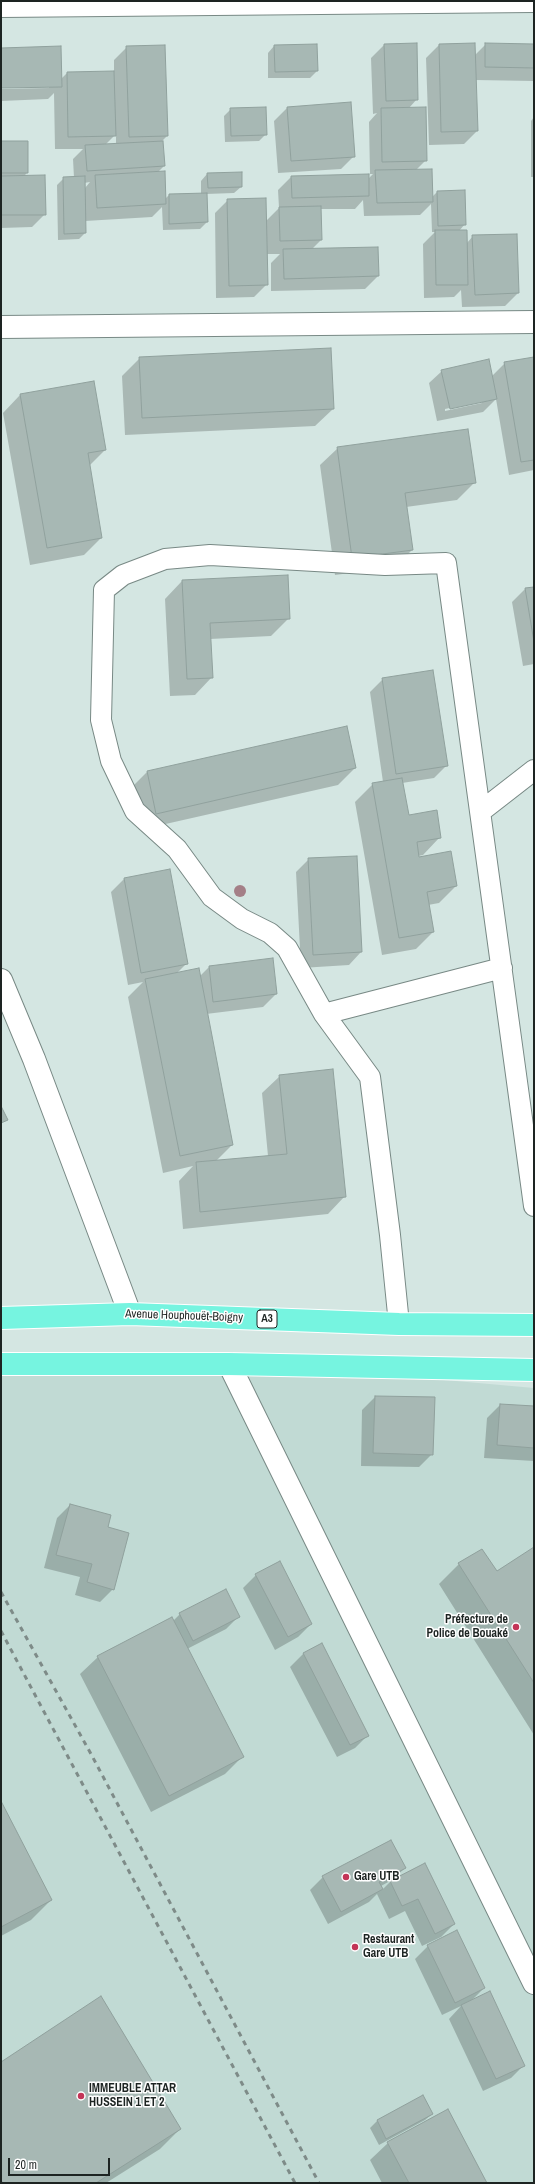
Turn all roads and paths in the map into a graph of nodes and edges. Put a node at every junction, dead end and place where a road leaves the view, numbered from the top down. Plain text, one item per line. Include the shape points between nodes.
1 (534, 1) edge
2 (401, 2) edge
3 (1, 6) edge
4 (534, 322) edge
5 (1, 327) edge
6 (534, 770) edge
7 (480, 812) junction
8 (502, 968) junction
9 (1, 980) edge
10 (324, 1014) junction
11 (534, 1206) edge
12 (130, 1314) junction
13 (1, 1318) edge
14 (398, 1324) junction
15 (534, 1325) edge
16 (1, 1364) edge
17 (229, 1364) junction
18 (534, 1370) edge
19 (534, 1983) edge

1 - 2 street
2 - 3 street
4 - 5 street
6 - 7 lane
7 - 8 lane
7 - 10 lane via 446,564 385,565 210,555 165,559 122,575 104,590 101,720 111,761 135,811 177,850 212,897 242,919 270,933 287,948
8 - 10 lane
8 - 11 lane
9 - 12 street via 34,1058
10 - 14 lane via 370,1076 390,1235
12 - 13 highway, Avenue Houphouët-Boigny / A3
12 - 14 highway, Avenue Houphouët-Boigny / A3
14 - 15 highway, Avenue Houphouët-Boigny / A3
16 - 17 highway
17 - 18 highway
17 - 19 street

